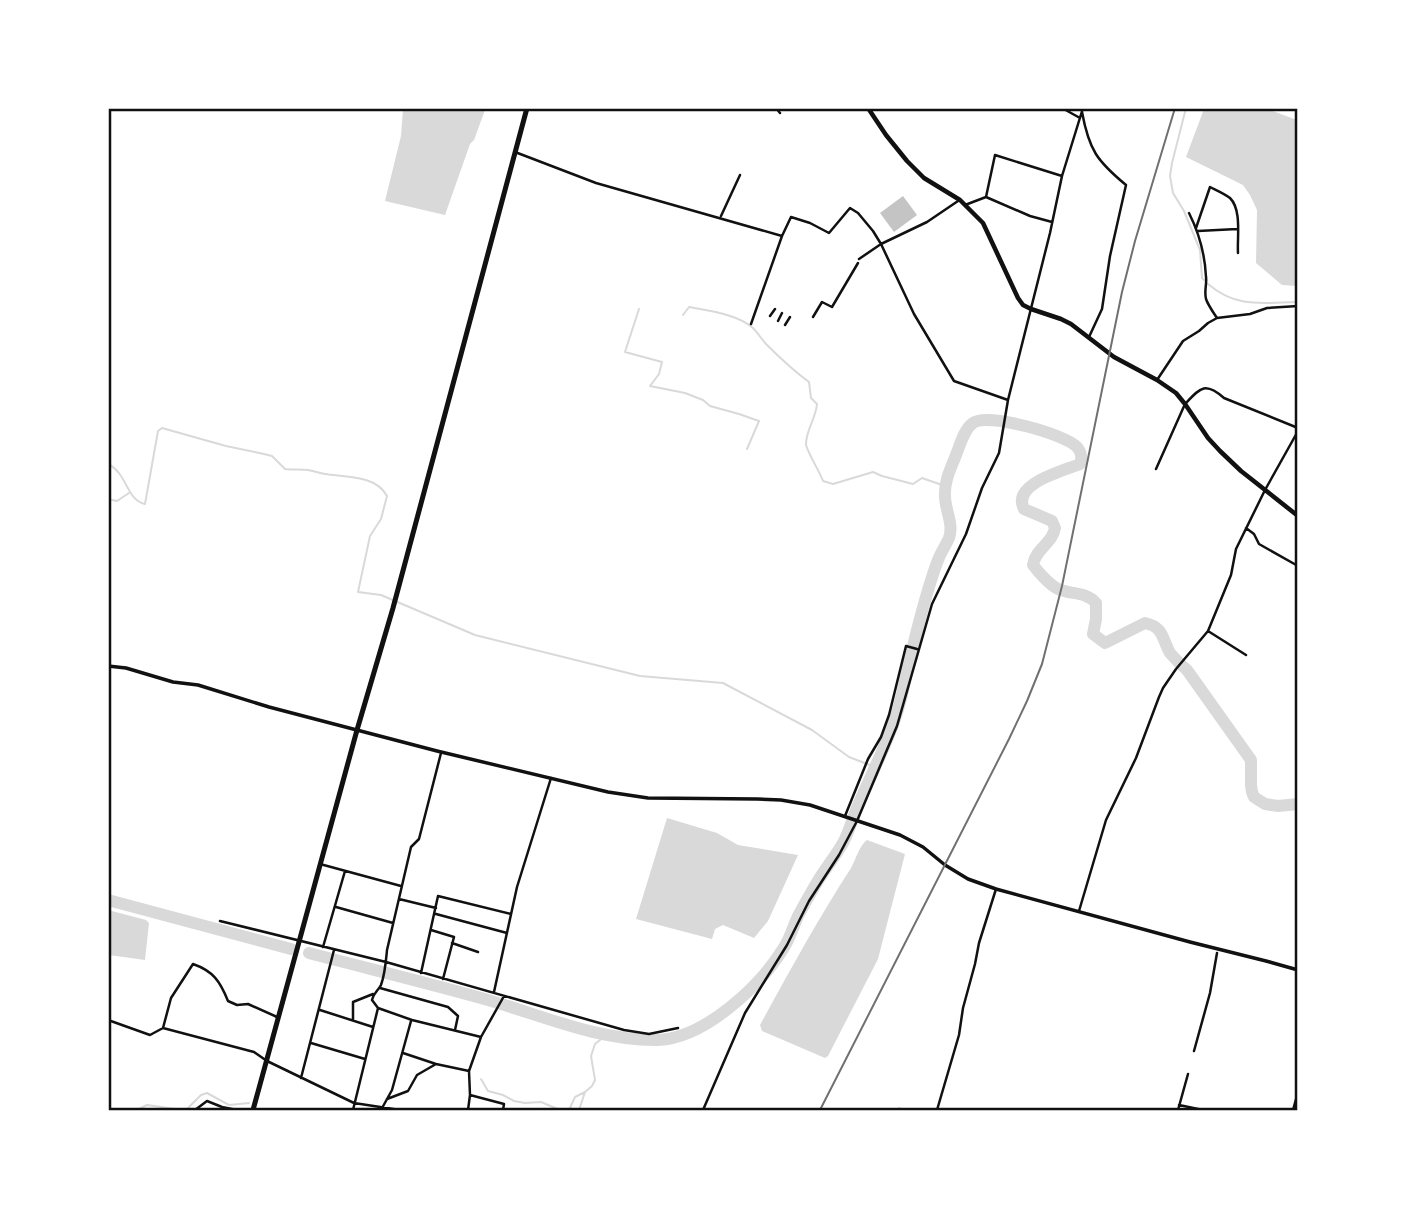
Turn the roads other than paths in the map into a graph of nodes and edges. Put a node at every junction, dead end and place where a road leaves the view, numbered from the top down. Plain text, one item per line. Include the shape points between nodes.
1 (527, 108) edge
2 (776, 108) edge
3 (867, 108) edge
4 (1062, 108) edge
5 (1082, 110) edge
6 (780, 113) dead end
7 (1080, 118) junction
8 (515, 152) junction
9 (740, 175) dead end
10 (1062, 176) junction
11 (986, 197) junction
12 (960, 200) junction
13 (965, 205) junction
14 (1189, 213) dead end
15 (721, 218) junction
16 (1052, 222) junction
17 (1197, 229) junction
18 (1237, 229) junction
19 (782, 236) junction
20 (881, 244) junction
21 (1238, 253) dead end
22 (1297, 306) edge
23 (775, 309) dead end
24 (1031, 309) junction
25 (782, 313) dead end
26 (770, 316) dead end
27 (790, 317) dead end
28 (813, 317) dead end
29 (1217, 318) junction
30 (778, 321) dead end
31 (751, 324) dead end
32 (785, 324) dead end
33 (1089, 337) junction
34 (1157, 380) junction
35 (1008, 400) junction
36 (1185, 404) junction
37 (1297, 430) edge
38 (1156, 469) dead end
39 (1265, 490) junction
40 (1297, 516) edge
41 (1246, 528) junction
42 (1297, 566) edge
43 (1208, 631) junction
44 (917, 649) junction
45 (1246, 655) dead end
46 (108, 666) edge
47 (357, 730) junction
48 (441, 752) junction
49 (551, 778) junction
50 (845, 816) junction
51 (857, 821) junction
52 (320, 864) junction
53 (345, 871) junction
54 (402, 886) junction
55 (996, 889) junction
56 (398, 900) junction
57 (335, 906) junction
58 (436, 908) junction
59 (1079, 911) junction
60 (434, 914) junction
61 (511, 914) junction
62 (220, 921) dead end
63 (393, 923) junction
64 (431, 929) junction
65 (507, 933) junction
66 (299, 941) junction
67 (452, 943) junction
68 (323, 947) junction
69 (334, 950) junction
70 (478, 951) dead end
71 (1217, 953) dead end
72 (386, 962) junction
73 (1297, 970) edge
74 (421, 973) junction
75 (443, 979) junction
76 (380, 988) junction
77 (494, 993) junction
78 (373, 994) junction
79 (504, 996) junction
80 (378, 1008) junction
81 (319, 1009) junction
82 (278, 1018) junction
83 (108, 1020) edge
84 (353, 1020) junction
85 (412, 1020) junction
86 (373, 1027) junction
87 (163, 1028) junction
88 (678, 1028) dead end
89 (455, 1031) junction
90 (481, 1037) junction
91 (310, 1042) junction
92 (1194, 1051) dead end
93 (402, 1053) junction
94 (365, 1059) junction
95 (267, 1061) junction
96 (436, 1064) junction
97 (469, 1071) junction
98 (1188, 1074) dead end
99 (301, 1077) junction
100 (1297, 1092) edge
101 (470, 1095) junction
102 (387, 1099) junction
103 (354, 1103) junction
104 (218, 1105) junction
105 (1179, 1105) junction
106 (381, 1109) edge
107 (195, 1111) edge
108 (216, 1111) edge
109 (237, 1111) edge
110 (253, 1111) edge
111 (353, 1111) edge
112 (400, 1111) edge
113 (468, 1111) edge
114 (503, 1111) edge
115 (703, 1111) edge
116 (900, 1111) edge
117 (905, 1111) edge
118 (937, 1111) edge
119 (1178, 1111) edge
120 (1203, 1111) edge
121 (1293, 1111) edge

1 - 8 highway
2 - 6 street
3 - 12 main road via 907,161
4 - 7 street
5 - 7 street
5 - 33 street via 1091,149 1126,186 1102,309
7 - 10 street
8 - 15 street via 596,183
8 - 47 highway
9 - 15 street
10 - 11 street via 995,155
10 - 16 street
11 - 13 street
11 - 16 street
12 - 13 main road
12 - 20 street
13 - 24 main road via 983,223 1018,298
14 - 17 street
15 - 19 street
16 - 24 street
17 - 18 street
17 - 18 street via 1210,187 1236,208
17 - 29 street via 1206,300
18 - 21 street
19 - 20 street via 791,217 829,233 850,208
19 - 31 street
20 - 28 street via 858,261 832,307 822,302
20 - 35 street via 914,314 954,381
22 - 29 street
23 - 26 street
24 - 33 main road via 1061,319
24 - 35 street
25 - 30 street
27 - 32 street
29 - 34 street via 1183,341
33 - 34 main road via 1114,357
34 - 36 main road
35 - 44 street via 999,453 932,604
36 - 37 street via 1205,387
36 - 38 street
36 - 39 main road via 1208,438
37 - 39 street
39 - 40 main road
39 - 41 street
41 - 42 street via 1259,544
41 - 43 street
43 - 45 street
43 - 59 street via 1159,697 1106,820
44 - 50 street via 906,646 881,737
44 - 51 street via 897,726
46 - 47 street via 198,685
47 - 48 street
47 - 52 highway
48 - 49 street
48 - 54 street
49 - 50 street via 648,798 780,800
49 - 61 street
50 - 51 street
51 - 55 street via 901,835 968,879
51 - 115 street via 745,1013
52 - 53 street
52 - 66 highway
53 - 54 street
53 - 57 street
54 - 56 street
55 - 59 street
55 - 118 street
56 - 58 street
56 - 63 street
57 - 63 street
57 - 68 street
58 - 60 street
58 - 61 street via 438,896
59 - 73 street
60 - 64 street
60 - 65 street
61 - 65 street
62 - 66 street
63 - 72 street
64 - 67 street via 454,937
64 - 74 street
65 - 77 street
66 - 68 street
66 - 82 highway
67 - 70 street
67 - 75 street
68 - 69 street
69 - 72 street
69 - 81 street
71 - 92 street
72 - 74 street
72 - 76 street
74 - 75 street
75 - 77 street
76 - 78 street
76 - 89 street via 448,1007 458,1016
77 - 79 street
78 - 80 street
78 - 84 street via 353,1003
79 - 88 street via 624,1030 649,1034
79 - 90 street
80 - 85 street
80 - 86 street
81 - 84 street
81 - 91 street
82 - 87 street via 248,1004 228,1001 208,969 192,964 171,998
82 - 95 highway
83 - 87 street via 150,1035
84 - 86 street
85 - 89 street
85 - 93 street
86 - 94 street
87 - 95 street via 254,1052
89 - 90 street
90 - 97 street
91 - 94 street
91 - 99 street
93 - 96 street
93 - 102 street
94 - 103 street
95 - 99 street
95 - 110 highway
96 - 97 street
96 - 102 street via 417,1075 408,1091
97 - 101 street
98 - 105 street
99 - 103 street
100 - 121 street
101 - 113 street
101 - 114 street via 504,1104
102 - 106 street
103 - 106 street
103 - 111 street
104 - 107 street via 207,1101
104 - 108 street
104 - 109 street
105 - 119 street
105 - 120 street
106 - 112 street
116 - 117 street

